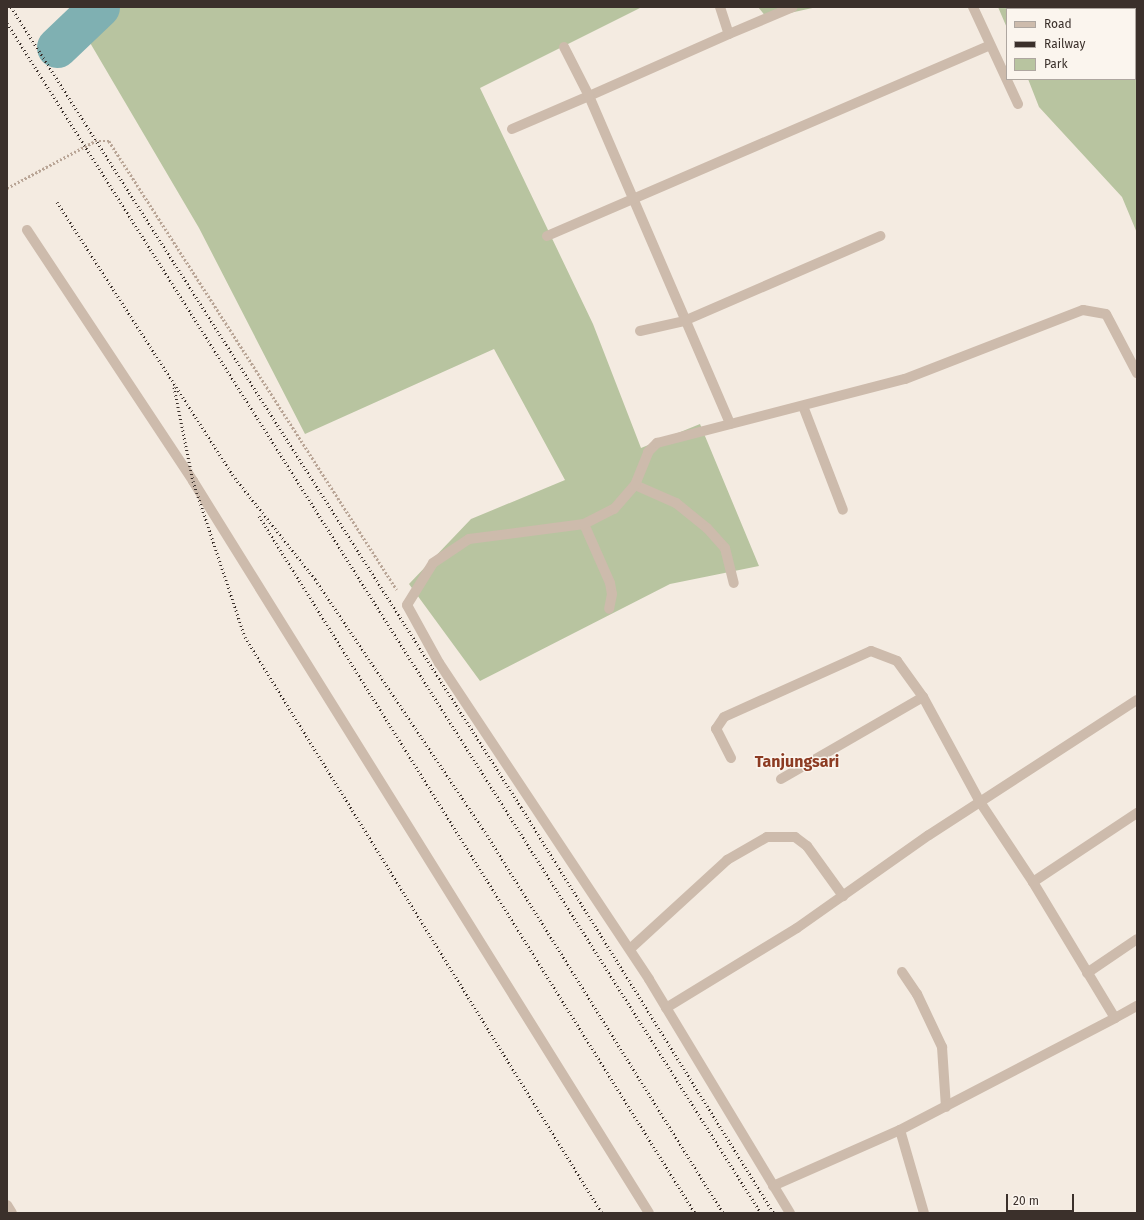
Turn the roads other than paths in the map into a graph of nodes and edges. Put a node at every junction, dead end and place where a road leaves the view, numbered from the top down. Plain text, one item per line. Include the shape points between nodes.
1 (720, 7) edge
2 (792, 7) edge
3 (973, 7) edge
4 (729, 34) junction
5 (988, 46) junction
6 (564, 47) dead end
7 (589, 96) junction
8 (1018, 104) dead end
9 (512, 129) dead end
10 (632, 199) junction
11 (27, 230) dead end
12 (547, 236) dead end
13 (880, 236) dead end
14 (684, 321) junction
15 (640, 331) dead end
16 (1137, 373) edge
17 (803, 406) junction
18 (730, 424) junction
19 (635, 485) junction
20 (843, 510) dead end
21 (584, 524) junction
22 (734, 583) dead end
23 (609, 609) dead end
24 (923, 697) junction
25 (1137, 700) edge
26 (730, 758) dead end
27 (781, 779) dead end
28 (980, 802) junction
29 (1137, 814) edge
30 (1033, 882) junction
31 (843, 896) junction
32 (1137, 939) edge
33 (630, 949) junction
34 (902, 972) dead end
35 (1087, 973) junction
36 (1137, 1006) edge
37 (666, 1008) junction
38 (1115, 1018) junction
39 (946, 1107) junction
40 (900, 1130) junction
41 (773, 1186) junction
42 (7, 1204) edge
43 (12, 1213) edge
44 (649, 1213) edge
45 (790, 1213) edge
46 (924, 1213) edge

1 - 4 street
2 - 4 street
3 - 5 street
4 - 7 street
5 - 8 street
5 - 10 street
6 - 7 street
7 - 9 street
7 - 10 street
10 - 12 street
10 - 14 street
11 - 44 street via 193,481
13 - 14 street
14 - 15 street
14 - 18 street
16 - 17 street via 1106,314 1092,309 905,379
17 - 18 street
17 - 20 street
18 - 19 street via 657,443 648,452
19 - 21 street via 614,509
19 - 22 street via 676,503 707,528 725,548
21 - 23 street via 610,583 612,594
21 - 33 street via 469,539 433,563 407,605 439,662
24 - 26 street via 897,661 879,652 863,652 724,717 716,729
24 - 27 street
24 - 28 street
25 - 28 street
28 - 30 street
28 - 31 street
29 - 30 street
30 - 35 street
31 - 33 street via 801,841 781,835 767,837 728,860
31 - 37 street
32 - 35 street
33 - 37 street
34 - 39 street via 917,994 942,1046
35 - 38 street
36 - 38 street
37 - 41 street
38 - 39 street
39 - 40 street
40 - 41 street
40 - 46 street
41 - 45 street
42 - 43 street

